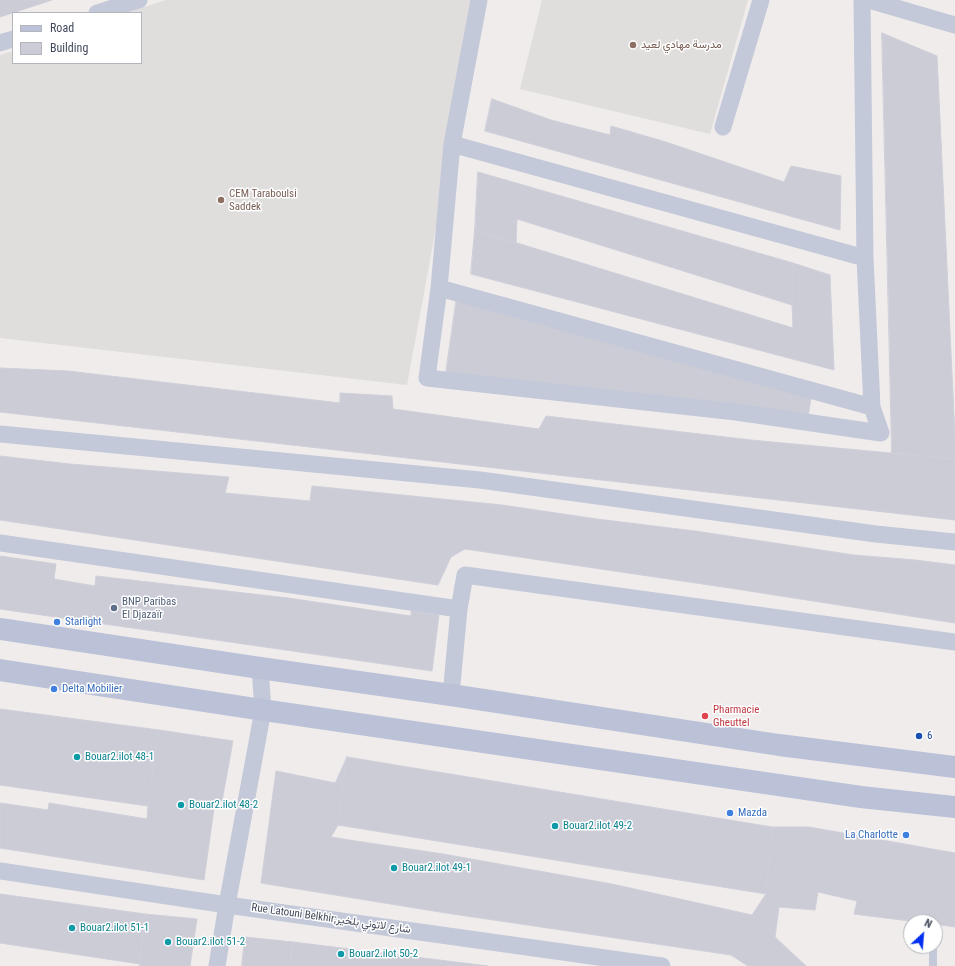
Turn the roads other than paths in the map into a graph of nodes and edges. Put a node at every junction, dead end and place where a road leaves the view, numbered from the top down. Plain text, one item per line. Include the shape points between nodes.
1 (139, 0) edge
2 (479, 0) edge
3 (761, 0) edge
4 (862, 0) edge
5 (869, 0) edge
6 (100, 12) edge
7 (955, 26) edge
8 (12, 39) edge
9 (0, 43) edge
10 (723, 127) dead end
11 (452, 144) junction
12 (864, 258) junction
13 (439, 288) junction
14 (872, 407) junction
15 (0, 434) edge
16 (955, 542) edge
17 (0, 543) edge
18 (459, 609) junction
19 (0, 628) edge
20 (955, 642) edge
21 (260, 668) junction
22 (0, 670) edge
23 (451, 695) junction
24 (263, 710) junction
25 (955, 767) edge
26 (955, 807) edge
27 (0, 871) edge
28 (227, 905) junction
29 (933, 954) edge
30 (217, 966) edge
31 (662, 966) edge
32 (933, 966) edge

1 - 6 street
2 - 11 street
3 - 10 street
4 - 12 street
5 - 7 street
8 - 9 street
11 - 12 street
11 - 13 street
12 - 14 street
13 - 14 street
13 - 14 street via 427,378 736,412 881,433
15 - 16 street via 480,480 876,534
17 - 18 street
18 - 20 street via 465,575
18 - 23 street
19 - 21 main road
21 - 23 main road
21 - 24 street
22 - 24 main road
23 - 25 main road via 779,745
24 - 26 main road via 861,798
24 - 28 street
27 - 28 street, Rue Latouni Belkhir;شارع لاتوني بلخير
28 - 30 street
28 - 31 street, Rue Latouni Belkhir;شارع لاتوني بلخير
29 - 32 lane

